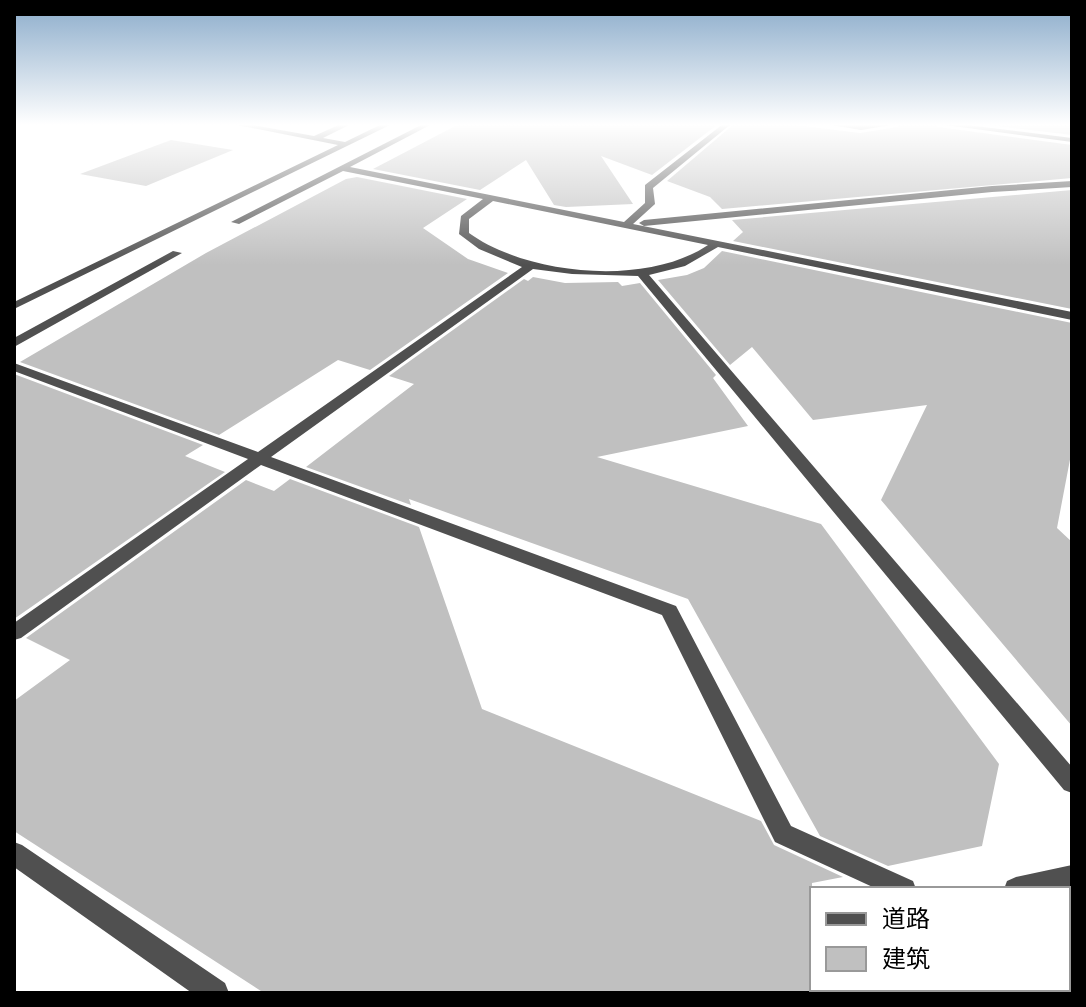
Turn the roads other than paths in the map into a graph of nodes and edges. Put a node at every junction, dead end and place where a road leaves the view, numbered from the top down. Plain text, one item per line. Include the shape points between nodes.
1 (290, 171) edge
2 (337, 171) edge
3 (358, 171) edge
4 (668, 171) edge
5 (1072, 184) edge
6 (491, 198) junction
7 (236, 222) dead end
8 (626, 225) junction
9 (717, 243) junction
10 (177, 253) dead end
11 (533, 264) junction
12 (641, 273) junction
13 (14, 306) edge
14 (1072, 316) edge
15 (14, 343) edge
16 (14, 367) edge
17 (260, 458) junction
18 (14, 633) edge
19 (1072, 783) edge
20 (14, 853) edge
21 (1072, 876) edge
22 (900, 887) edge
23 (1025, 887) edge
24 (215, 993) edge

1 - 13 street
2 - 7 street
3 - 6 street
4 - 8 street via 648,187 650,204
5 - 8 street
6 - 8 street
6 - 11 street via 464,218 464,234 480,249
8 - 9 street
9 - 12 street via 695,260
9 - 14 street
10 - 15 street
11 - 12 street
11 - 17 street
12 - 19 street
16 - 17 street
17 - 18 street
17 - 22 street via 669,611 783,834
20 - 24 street
21 - 23 street

